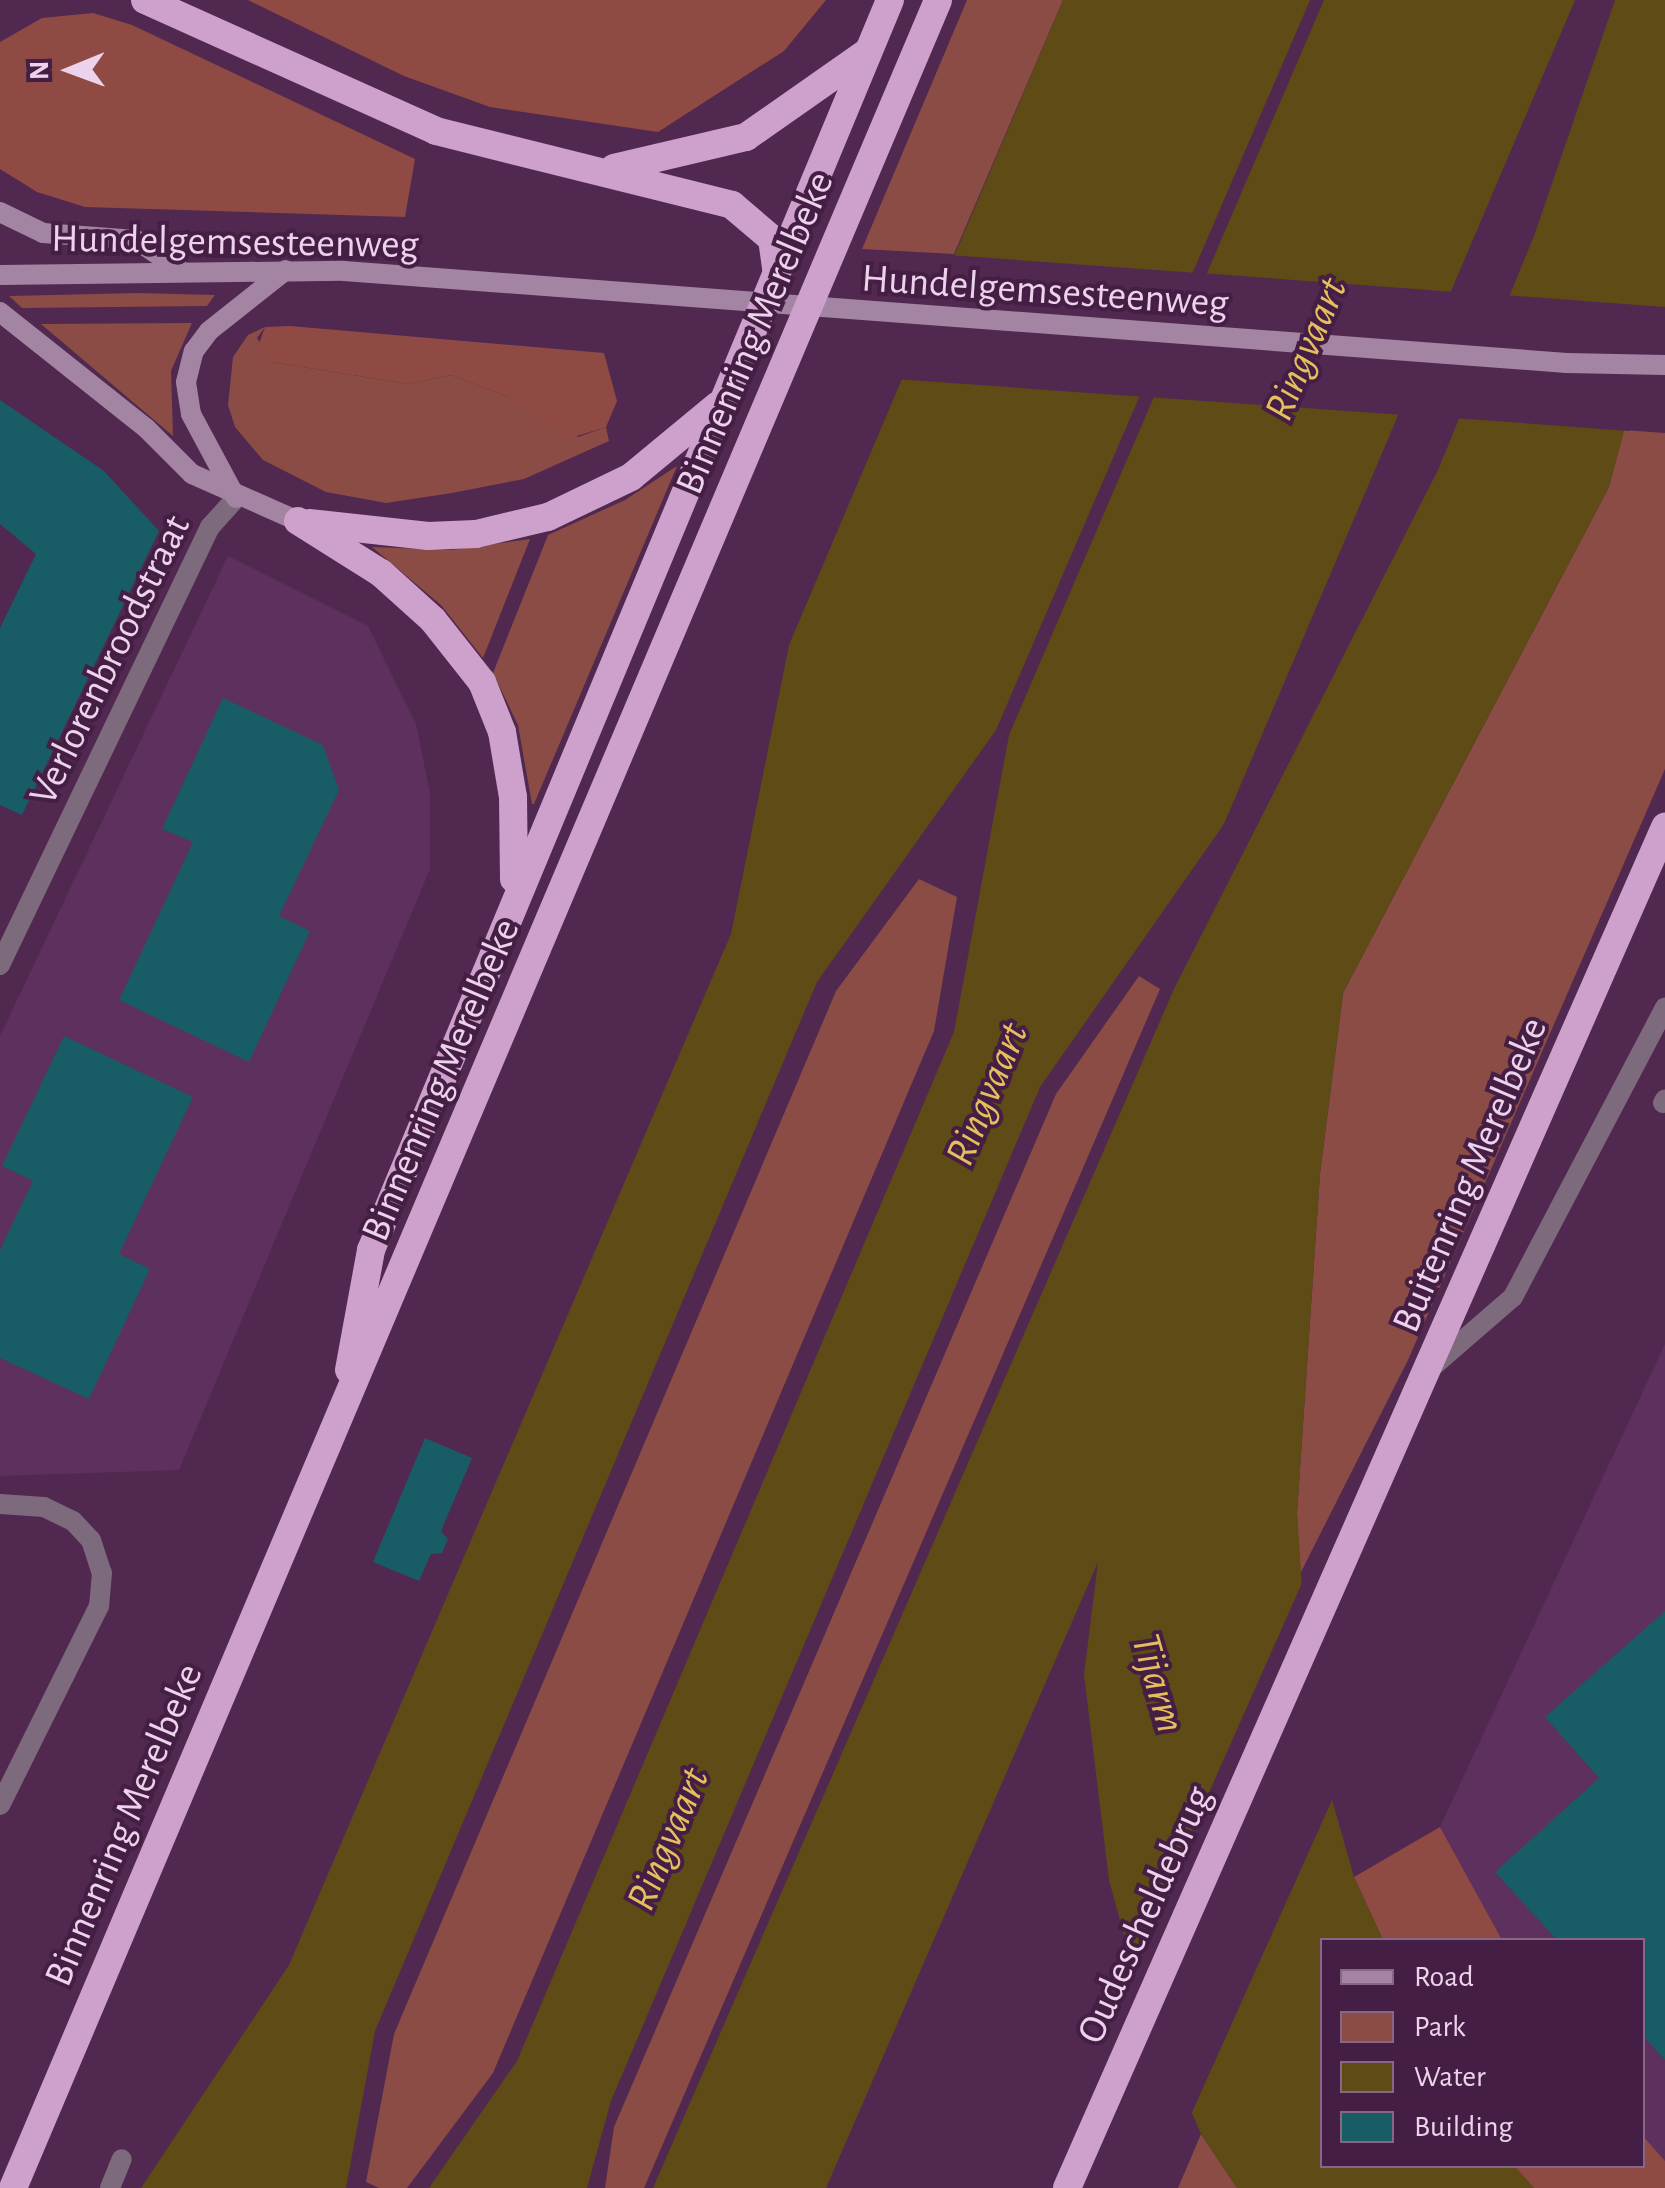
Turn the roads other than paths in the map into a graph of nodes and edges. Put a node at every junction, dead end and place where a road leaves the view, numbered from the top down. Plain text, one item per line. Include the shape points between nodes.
1 (145, 0) edge
2 (890, 0) edge
3 (938, 0) edge
4 (867, 52) junction
5 (608, 168) junction
6 (0, 212) edge
7 (179, 269) junction
8 (286, 270) junction
9 (776, 271) junction
10 (0, 274) edge
11 (0, 312) edge
12 (1665, 365) edge
13 (722, 402) junction
14 (236, 498) junction
15 (298, 521) junction
16 (1665, 827) edge
17 (514, 895) junction
18 (0, 965) edge
19 (1665, 1008) edge
20 (1430, 1370) junction
21 (339, 1425) junction
22 (0, 1504) edge
23 (1348, 1555) joint
24 (0, 1805) edge
25 (122, 2158) dead end
26 (12, 2188) edge
27 (110, 2188) edge
28 (1067, 2188) edge

1 - 5 highway via 436,131
2 - 4 highway
3 - 21 highway, Binnenring Merelbeke
4 - 5 highway via 746,137
4 - 9 highway
5 - 9 highway via 732,205 772,238
6 - 7 main road via 42,233 136,240
7 - 8 main road, Hundelgemsesteenweg
7 - 10 main road, Hundelgemsesteenweg
8 - 12 main road, Hundelgemsesteenweg
8 - 14 main road via 209,330 194,351 186,382 191,414
9 - 13 highway
11 - 14 main road via 146,428 192,474
13 - 15 highway via 631,477 548,517 476,534 428,536
13 - 17 highway
14 - 15 main road
14 - 18 street, Verlorenbroodstraat via 210,527
15 - 17 highway via 381,573 433,620 482,682 502,732 513,797
16 - 20 highway, Buitenring Merelbeke
17 - 21 highway via 372,1250
19 - 20 street via 1513,1297
20 - 23 highway, Buitenring Merelbeke
21 - 26 highway, Binnenring Merelbeke
22 - 24 street via 44,1507 73,1520 91,1540 102,1573 99,1606
23 - 28 highway, Oudescheldebrug
25 - 27 street

